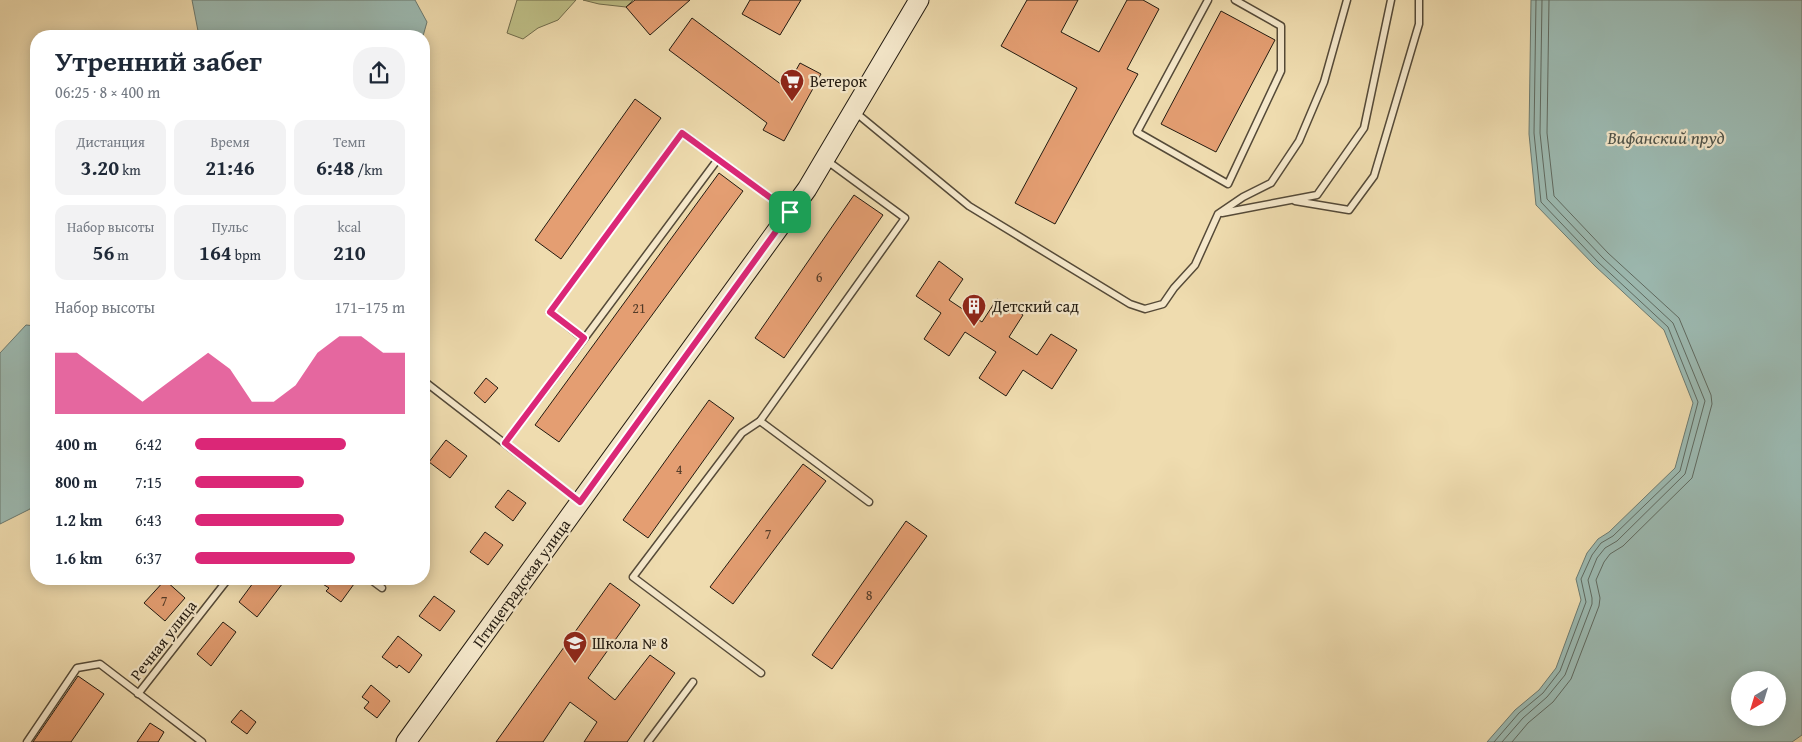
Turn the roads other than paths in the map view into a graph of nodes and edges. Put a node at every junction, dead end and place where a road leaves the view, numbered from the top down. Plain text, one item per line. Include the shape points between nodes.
1 (919, 0) edge
2 (1208, 0) edge
3 (1235, 0) edge
4 (1348, 0) edge
5 (1391, 0) edge
6 (1419, 0) edge
7 (854, 111) junction
8 (718, 159) junction
9 (825, 160) junction
10 (1291, 200) junction
11 (790, 212) junction
12 (1218, 214) junction
13 (584, 338) junction
14 (430, 386) edge
15 (760, 421) junction
16 (505, 443) junction
17 (580, 502) junction
18 (869, 502) dead end
19 (223, 585) edge
20 (378, 585) edge
21 (382, 588) dead end
22 (761, 673) dead end
23 (693, 682) dead end
24 (138, 694) junction
25 (408, 741) edge
26 (27, 742) edge
27 (202, 742) edge
28 (648, 742) edge

1 - 7 street, Птицеградская улица
2 - 3 lane via 1137,132 1228,184 1281,71 1281,26
4 - 12 lane via 1324,82 1299,141 1271,183
5 - 10 lane via 1364,128 1317,195
6 - 10 lane via 1419,24 1374,176 1349,210
7 - 9 street, Птицеградская улица
7 - 12 lane via 969,206 1130,304 1145,309 1163,304 1195,265
8 - 11 lane
8 - 13 lane
8 - 13 lane via 682,133 550,312
9 - 11 street, Птицеградская улица
9 - 15 lane via 905,218
10 - 12 lane
11 - 17 street, Птицеградская улица
13 - 16 lane
14 - 16 lane
15 - 18 lane
15 - 22 lane via 742,433 633,577
16 - 17 lane
17 - 25 street, Птицеградская улица
19 - 24 lane, Речная улица
20 - 21 lane
23 - 28 lane
24 - 26 lane via 100,664 77,668
24 - 27 lane

